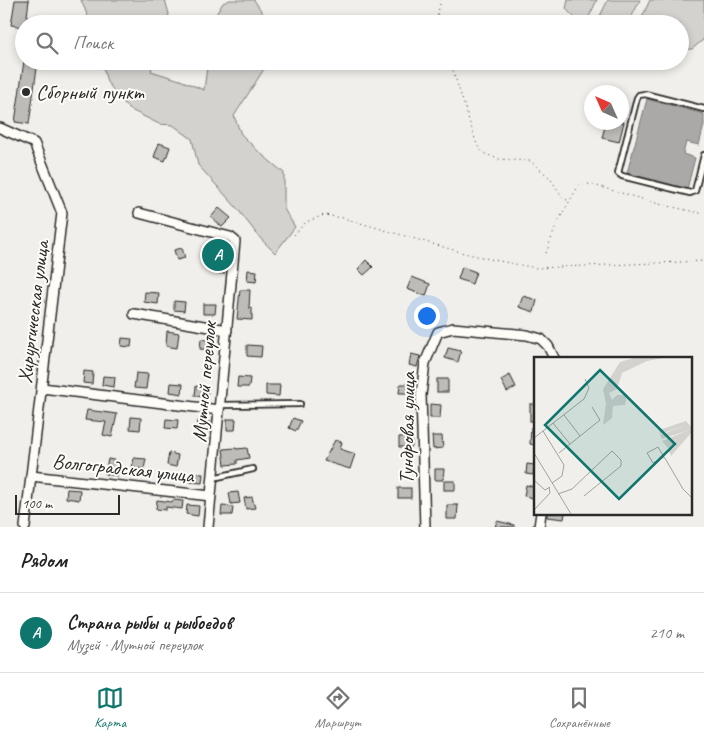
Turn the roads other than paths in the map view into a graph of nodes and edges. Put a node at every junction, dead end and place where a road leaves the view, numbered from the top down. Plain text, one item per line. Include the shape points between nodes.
1 (704, 109) edge
2 (0, 128) edge
3 (704, 155) edge
4 (140, 213) dead end
5 (134, 314) dead end
6 (227, 330) junction
7 (554, 357) edge
8 (42, 388) junction
9 (300, 404) dead end
10 (219, 408) junction
11 (253, 469) dead end
12 (31, 476) junction
13 (213, 478) junction
14 (211, 496) junction
15 (541, 514) edge
16 (25, 527) edge
17 (208, 527) edge
18 (424, 527) edge
19 (539, 527) edge

1 - 3 lane via 639,95 618,173 690,193 694,191
2 - 8 street, Хирургическая улица via 34,142 62,213
4 - 6 street, Мутной переулок via 235,241
5 - 6 street
6 - 10 street, Мутной переулок
7 - 18 street, Тундровая улица via 541,339 527,335 453,328 438,332 425,363 421,395
8 - 10 street
8 - 12 street, Хирургическая улица
9 - 10 lane
10 - 13 street, Мутной переулок
11 - 13 lane
12 - 14 street, Волгоградская улица
12 - 16 street, Хирургическая улица
13 - 14 street, Мутной переулок
14 - 17 street, Мутной переулок
15 - 19 street

